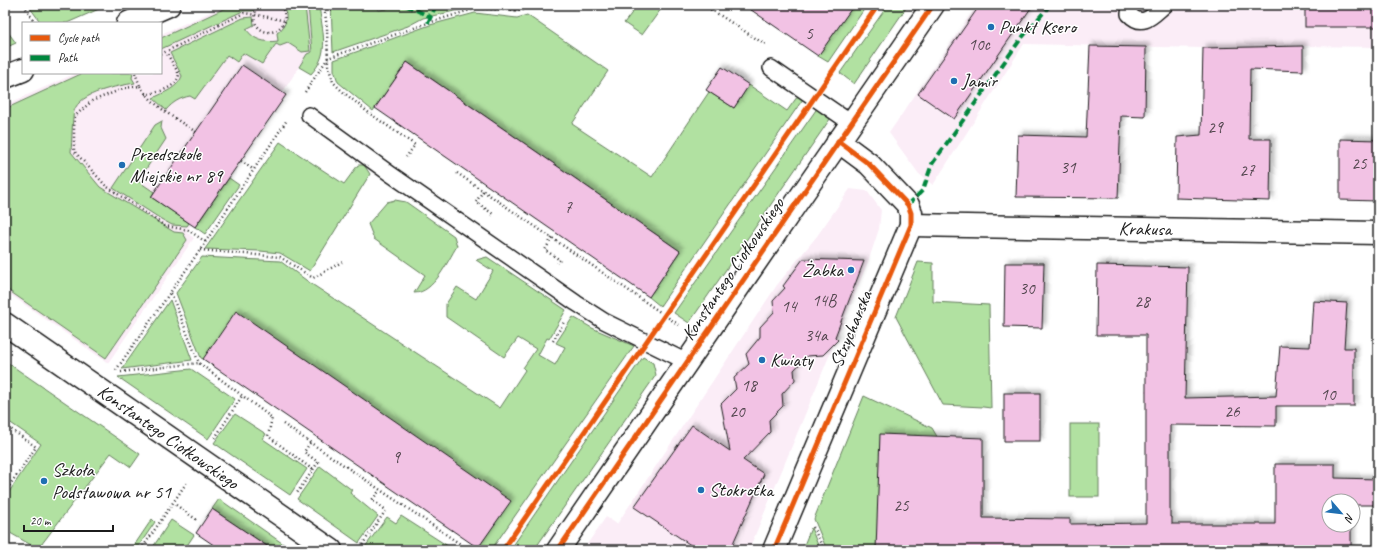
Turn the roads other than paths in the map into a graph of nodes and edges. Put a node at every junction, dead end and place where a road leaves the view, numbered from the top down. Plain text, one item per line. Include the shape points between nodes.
1 (169, 5) edge
2 (933, 5) edge
3 (1130, 5) edge
4 (1165, 5) edge
5 (130, 22) edge
6 (771, 68) dead end
7 (22, 70) edge
8 (5, 77) edge
9 (309, 115) dead end
10 (851, 122) junction
11 (838, 141) junction
12 (911, 225) junction
13 (1378, 233) edge
14 (5, 324) edge
15 (687, 362) junction
16 (331, 550) edge
17 (558, 550) edge
18 (774, 550) edge

1 - 5 street
2 - 10 street, Konstantego Ciołkowskiego
3 - 4 lane via 1129,14 1140,21 1149,19
6 - 10 lane
7 - 8 street
9 - 15 lane via 576,303
10 - 11 street, Konstantego Ciołkowskiego
11 - 12 street via 869,164 908,206
11 - 15 street, Konstantego Ciołkowskiego
12 - 13 street, Krakusa
12 - 18 street, Strycharska
14 - 16 street, Konstantego Ciołkowskiego via 107,383 202,461
15 - 17 street, Konstantego Ciołkowskiego

